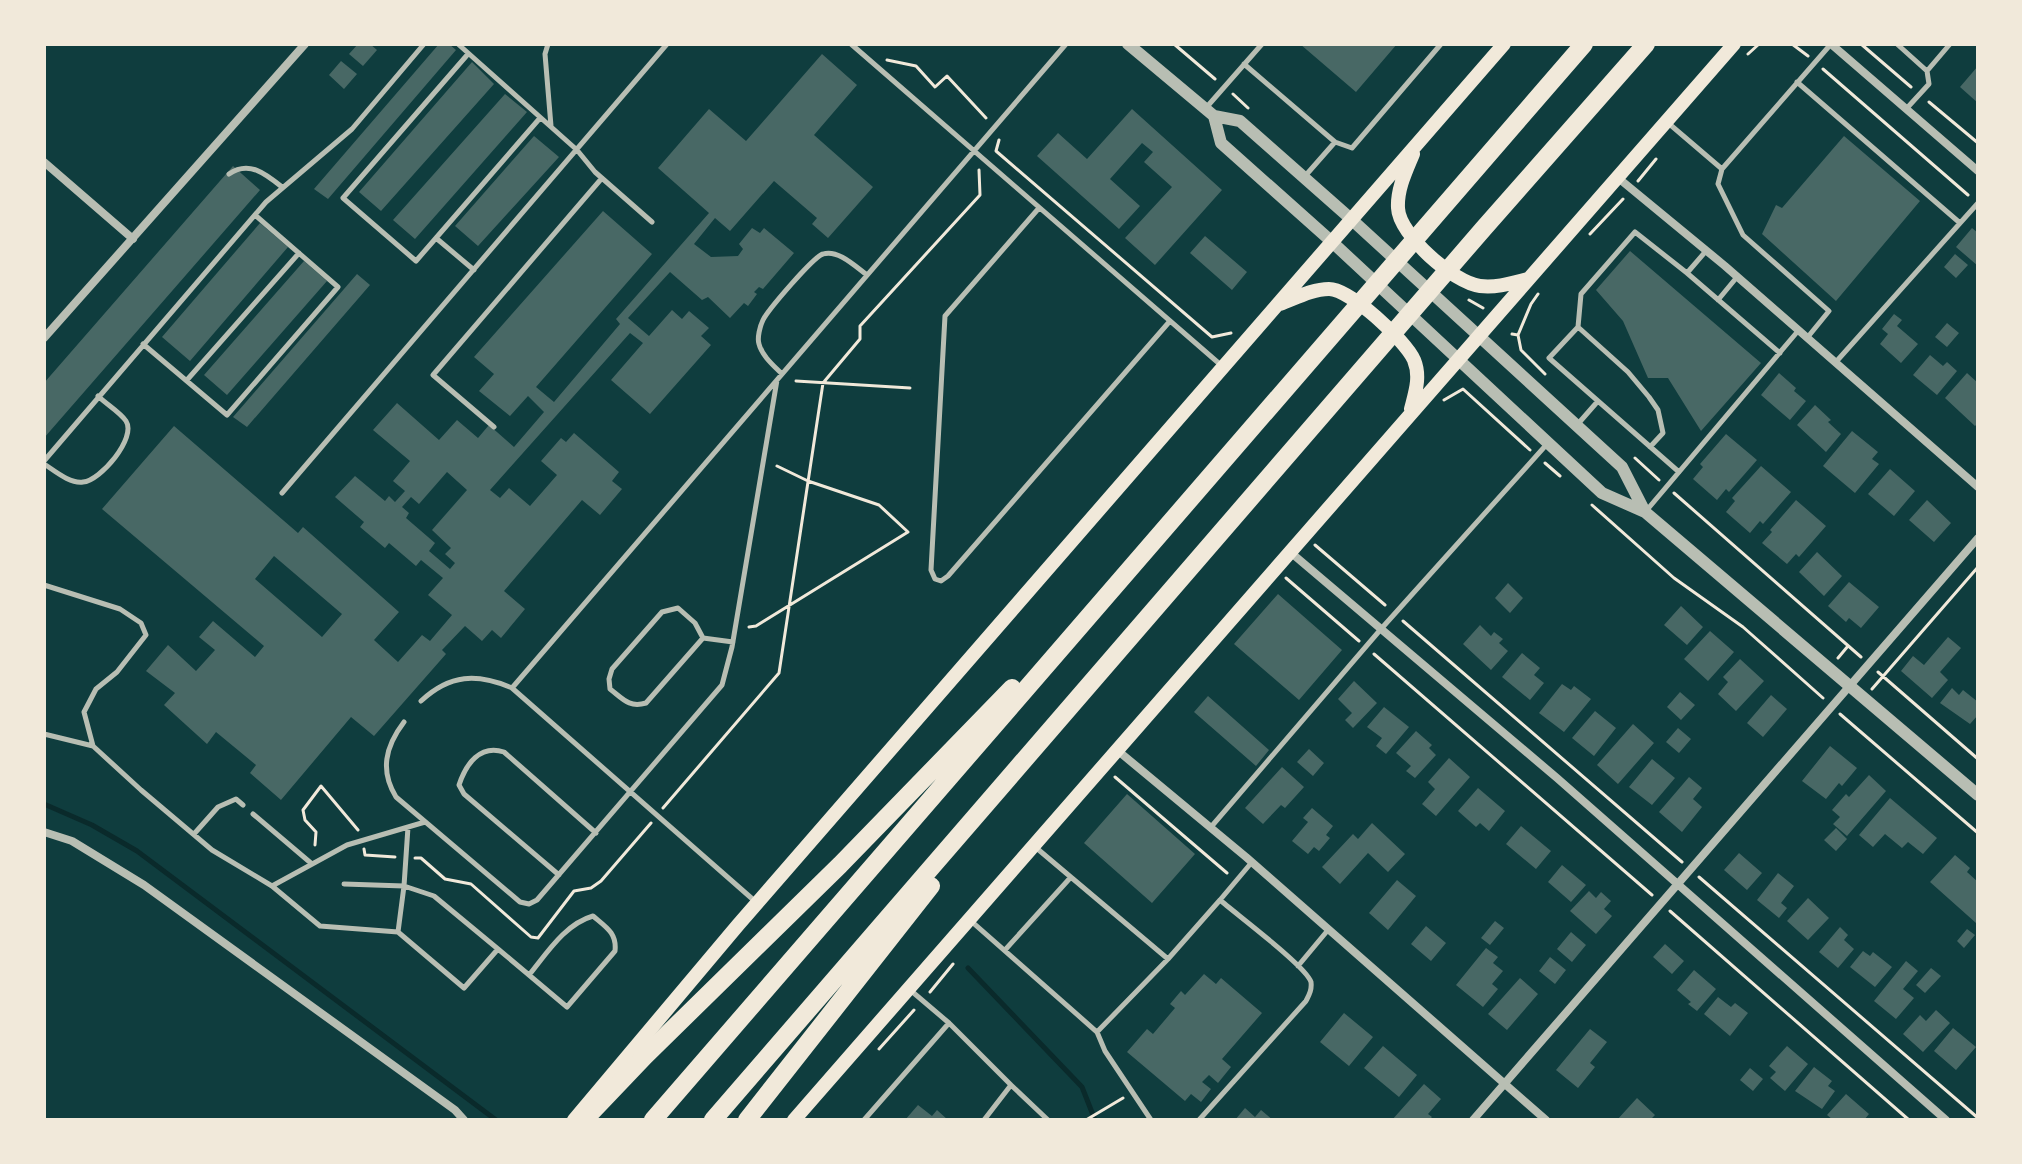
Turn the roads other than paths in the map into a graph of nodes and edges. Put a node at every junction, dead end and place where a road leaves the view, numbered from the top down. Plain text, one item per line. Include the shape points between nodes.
1 (305, 44) edge
2 (424, 44) edge
3 (458, 44) edge
4 (548, 44) edge
5 (667, 44) edge
6 (851, 44) edge
7 (1066, 44) edge
8 (1128, 44) edge
9 (1262, 44) edge
10 (1441, 44) edge
11 (1573, 44) edge
12 (1584, 44) edge
13 (1646, 44) edge
14 (1659, 44) edge
15 (1734, 44) edge
16 (1831, 44) edge
17 (1897, 44) edge
18 (1950, 44) edge
19 (1502, 45) edge
20 (468, 54) junction
21 (1244, 64) junction
22 (1927, 71) junction
23 (1797, 82) junction
24 (1906, 109) junction
25 (1209, 113) junction
26 (540, 118) junction
27 (1666, 121) junction
28 (551, 127) junction
29 (1335, 142) junction
30 (1417, 144) junction
31 (577, 150) junction
32 (974, 151) junction
33 (44, 162) edge
34 (1722, 169) junction
35 (1978, 171) edge
36 (229, 174) dead end
37 (1304, 177) junction
38 (1617, 177) junction
39 (602, 178) junction
40 (282, 187) junction
41 (1451, 195) junction
42 (1978, 203) edge
43 (1039, 208) junction
44 (255, 215) junction
45 (1351, 219) junction
46 (652, 222) dead end
47 (1960, 223) junction
48 (1484, 228) junction
49 (436, 238) junction
50 (133, 239) junction
51 (1331, 241) junction
52 (1706, 250) junction
53 (299, 253) junction
54 (474, 270) junction
55 (1687, 273) junction
56 (867, 275) junction
57 (1737, 277) junction
58 (1528, 278) junction
59 (1718, 300) junction
60 (1276, 306) junction
61 (1170, 321) junction
62 (1578, 327) junction
63 (1798, 331) junction
64 (1478, 335) junction
65 (44, 338) edge
66 (1807, 339) junction
67 (143, 344) junction
68 (1780, 353) junction
69 (1456, 360) junction
70 (1835, 363) junction
71 (1223, 367) junction
72 (782, 374) junction
73 (187, 380) junction
74 (777, 380) junction
75 (98, 396) junction
76 (1598, 401) junction
77 (1410, 414) junction
78 (1576, 426) junction
79 (494, 427) dead end
80 (1548, 443) junction
81 (1650, 447) junction
82 (44, 462) edge
83 (1679, 472) junction
84 (1978, 487) edge
85 (282, 493) dead end
86 (1645, 512) junction
87 (1978, 538) edge
88 (1150, 545) junction
89 (1289, 551) junction
90 (44, 585) edge
91 (1381, 629) junction
92 (703, 638) junction
93 (733, 642) junction
94 (1850, 685) junction
95 (512, 688) junction
96 (1078, 698) junction
97 (421, 701) dead end
98 (404, 722) dead end
99 (44, 734) edge
100 (93, 746) junction
101 (1117, 749) junction
102 (631, 793) junction
103 (1978, 795) edge
104 (243, 805) dead end
105 (253, 814) dead end
106 (425, 822) junction
107 (408, 827) junction
108 (1211, 828) junction
109 (44, 832) edge
110 (596, 833) junction
111 (194, 834) junction
112 (1033, 845) junction
113 (1252, 862) junction
114 (312, 864) junction
115 (559, 875) junction
116 (1071, 877) junction
117 (344, 884) dead end
118 (1677, 884) junction
119 (272, 886) junction
120 (404, 886) junction
121 (1220, 900) junction
122 (757, 904) junction
123 (969, 919) junction
124 (1329, 929) junction
125 (398, 932) junction
126 (498, 949) junction
127 (1005, 950) junction
128 (1168, 959) junction
129 (1298, 966) junction
130 (529, 975) junction
131 (909, 988) junction
132 (949, 1023) junction
133 (1097, 1032) junction
134 (1505, 1083) junction
135 (1011, 1085) junction
136 (464, 1120) edge
137 (574, 1120) edge
138 (584, 1120) edge
139 (653, 1120) edge
140 (713, 1120) edge
141 (747, 1120) edge
142 (794, 1120) edge
143 (864, 1120) edge
144 (984, 1120) edge
145 (1048, 1120) edge
146 (1151, 1120) edge
147 (1199, 1120) edge
148 (1473, 1120) edge
149 (1546, 1120) edge
150 (1946, 1120) edge

1 - 50 street
2 - 40 lane via 352,129
3 - 20 lane
4 - 28 lane
5 - 31 lane
6 - 32 lane
7 - 32 lane
8 - 25 street
9 - 21 lane
10 - 29 lane via 1352,148
11 - 41 highway
12 - 41 highway
13 - 48 highway
14 - 48 highway
15 - 27 main road
16 - 23 lane
16 - 24 street
17 - 22 lane
18 - 22 lane
19 - 30 main road
20 - 26 lane
20 - 49 lane via 343,198 416,261
21 - 25 lane
21 - 29 lane
22 - 24 lane via 1929,84
23 - 34 lane
23 - 47 lane
24 - 35 street
25 - 37 street via 1240,121
25 - 51 street via 1221,143
26 - 28 lane
26 - 49 lane
27 - 34 lane
27 - 38 main road
28 - 31 lane
29 - 37 lane
30 - 45 main road
30 - 58 main road via 1401,183 1398,210 1420,246 1458,279 1477,286
31 - 39 lane
31 - 54 lane
32 - 43 lane
32 - 56 lane
33 - 50 street
34 - 66 lane via 1718,184 1743,235 1829,311
36 - 40 lane via 262,170
37 - 45 street
38 - 52 street
38 - 58 main road
39 - 46 lane
39 - 79 lane via 433,375
40 - 44 lane
41 - 88 highway
42 - 47 lane
43 - 61 lane
43 - 61 lane via 945,316 931,570 935,579 948,576
44 - 53 lane
44 - 67 lane
45 - 51 main road
45 - 64 street
47 - 70 lane
48 - 96 highway
49 - 54 lane
50 - 65 street
51 - 60 main road
51 - 69 street
52 - 55 lane
52 - 57 street
53 - 73 lane
53 - 73 lane via 338,287 227,415
54 - 85 lane
55 - 59 lane
55 - 62 lane via 1635,232 1581,294
56 - 72 lane
56 - 72 lane via 833,254 822,254 809,265 763,319 759,334 758,344
57 - 59 lane
57 - 63 street
58 - 64 main road
59 - 68 lane
60 - 71 main road
60 - 77 main road via 1312,291 1332,289 1352,297 1414,361 1418,381
61 - 71 lane
62 - 76 lane via 1549,358
62 - 81 lane via 1628,372 1658,410 1663,433
63 - 66 street
63 - 68 lane
64 - 69 main road
64 - 78 street
66 - 70 street
67 - 73 lane
67 - 75 lane
68 - 83 lane
69 - 77 main road
69 - 80 street
70 - 84 street
71 - 122 main road
72 - 74 lane
74 - 93 lane
74 - 95 lane
75 - 82 lane
75 - 82 lane via 126,421 126,444 95,479 83,483
76 - 78 lane
76 - 81 lane
77 - 89 main road
78 - 86 street via 1622,467
80 - 86 street via 1602,493
80 - 91 lane
81 - 83 lane
83 - 86 lane
86 - 94 street
87 - 94 street
88 - 138 highway
88 - 139 highway
89 - 91 street
89 - 101 main road
90 - 100 lane via 120,609 141,623 146,635 96,689 84,712
91 - 108 lane
91 - 118 street
92 - 92 lane via 678,608 662,612 612,669 610,689 628,704 646,703
92 - 93 lane
93 - 102 lane via 722,685
94 - 103 street
94 - 118 street
95 - 97 lane via 480,677 464,678 431,691
95 - 102 lane
96 - 140 highway
96 - 141 highway
98 - 106 lane via 385,766 388,784
99 - 100 lane
100 - 111 lane
101 - 108 street
101 - 112 main road
102 - 110 lane
102 - 122 lane
104 - 111 lane via 236,799 218,807
105 - 114 lane
106 - 107 lane
106 - 115 lane via 520,902 537,900
107 - 114 lane via 347,845
107 - 120 lane
108 - 113 street
109 - 136 street via 72,841 144,885
110 - 115 lane
110 - 115 lane via 504,752 481,752 463,773 459,785 464,794
111 - 119 lane
112 - 116 lane
112 - 123 main road
113 - 121 lane
113 - 124 street
114 - 119 lane
116 - 127 lane
116 - 128 lane
117 - 120 lane
118 - 134 street
118 - 150 street
119 - 125 lane via 320,926
120 - 125 lane
120 - 126 lane via 434,896
121 - 128 lane
121 - 129 lane
122 - 137 main road
123 - 127 lane
123 - 131 main road
124 - 129 lane
124 - 134 street
125 - 126 lane via 464,988
126 - 130 lane
127 - 133 lane
128 - 133 lane
129 - 147 lane via 1310,980 1306,1001
130 - 130 lane via 581,919 593,916 614,934 615,951 567,1007
131 - 132 lane
131 - 142 main road
132 - 135 lane
132 - 143 lane
133 - 146 lane
134 - 148 street
134 - 149 street
135 - 144 lane
135 - 145 lane

